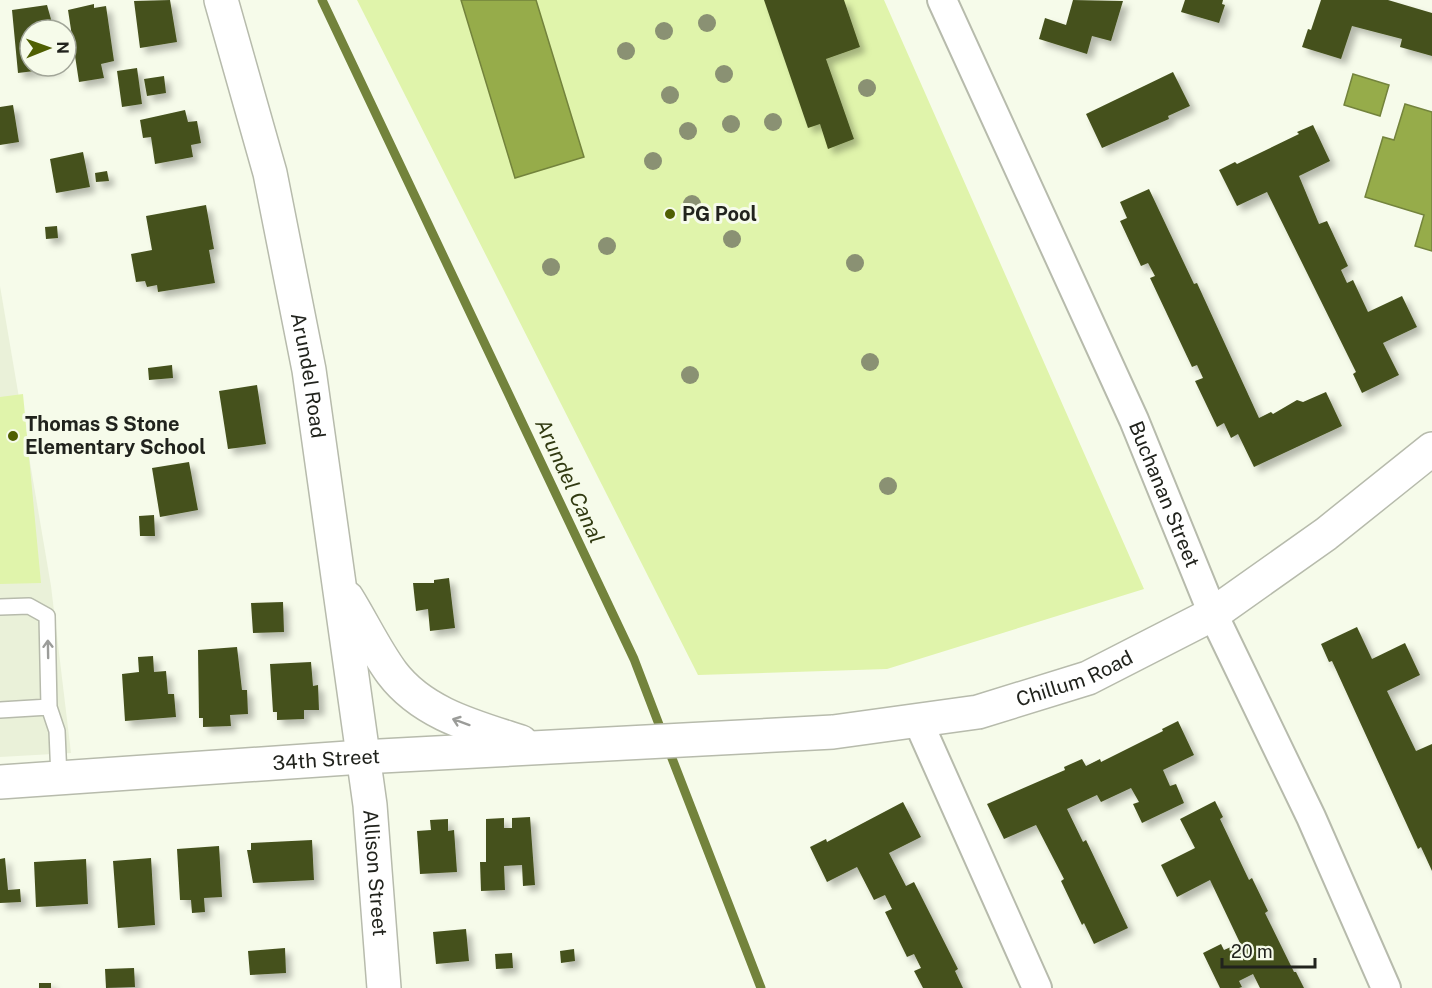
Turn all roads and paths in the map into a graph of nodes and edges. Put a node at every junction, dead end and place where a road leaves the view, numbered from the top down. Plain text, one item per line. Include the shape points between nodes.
1 (221, 0) edge
2 (942, 0) edge
3 (1432, 449) edge
4 (340, 587) junction
5 (0, 607) edge
6 (1213, 614) junction
7 (49, 707) junction
8 (0, 710) edge
9 (917, 719) junction
10 (654, 740) joint
11 (537, 747) junction
12 (362, 757) junction
13 (59, 778) junction
14 (0, 782) edge
15 (384, 988) edge
16 (1037, 988) edge
17 (1386, 988) edge

1 - 4 street, Arundel Road via 270,173 309,370
2 - 6 street, Buchanan Street via 1134,420
3 - 6 street, Chillum Road via 1326,534
11 -> 4 street via 446,716 410,692 392,673
4 - 12 street, Arundel Road
7 -> 5 lane via 47,616 29,606
6 - 9 street, Chillum Road via 1088,678 978,712
6 - 17 street, Buchanan Street via 1311,817
7 - 8 lane
7 - 13 lane via 57,731
9 - 10 street, Chillum Road via 833,732
9 - 16 street
10 - 11 street, 34th Street
11 - 12 street, 34th Street
12 - 13 street, 34th Street
12 - 15 street, Allison Street via 370,805
13 - 14 street, 34th Street

